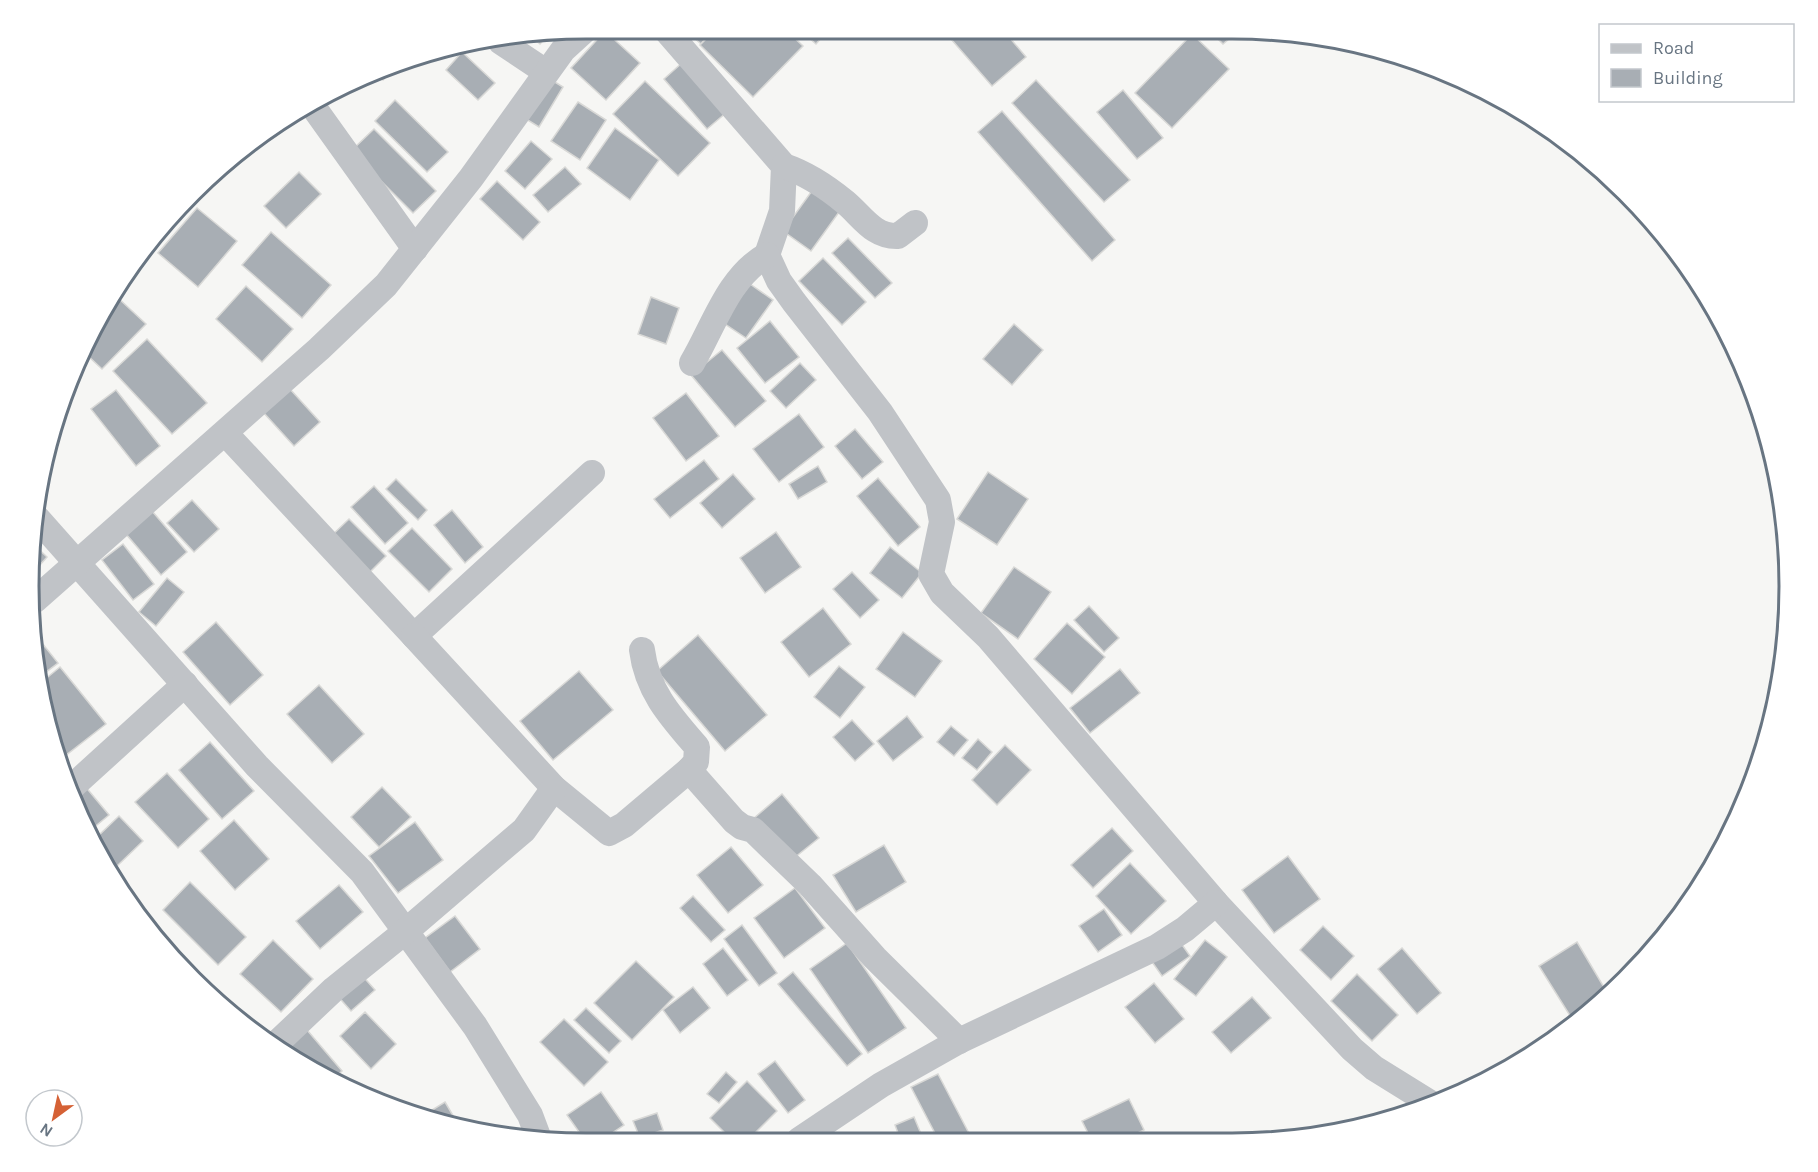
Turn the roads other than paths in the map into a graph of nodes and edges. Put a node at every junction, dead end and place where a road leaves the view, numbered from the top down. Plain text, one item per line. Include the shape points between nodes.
1 (574, 39) edge
2 (673, 39) edge
3 (506, 45) edge
4 (546, 72) junction
5 (316, 110) edge
6 (784, 166) junction
7 (915, 223) dead end
8 (415, 249) junction
9 (767, 255) junction
10 (692, 363) dead end
11 (225, 434) junction
12 (592, 473) dead end
13 (43, 524) edge
14 (78, 562) junction
15 (39, 596) edge
16 (414, 636) junction
17 (642, 650) dead end
18 (185, 684) junction
19 (689, 770) junction
20 (76, 783) edge
21 (554, 788) junction
22 (1216, 903) junction
23 (406, 931) junction
24 (280, 1040) edge
25 (959, 1041) junction
26 (1423, 1098) edge
27 (536, 1130) edge
28 (809, 1133) edge

1 - 4 street
2 - 6 street
3 - 4 street
4 - 8 street
5 - 8 street
6 - 7 street via 797,170 844,202 877,232 898,236
6 - 9 street via 782,211
8 - 11 street via 371,300
9 - 10 street via 738,280
9 - 22 street via 779,281 880,412 939,500 942,522 931,574 942,592 988,637
11 - 14 street
11 - 16 street
12 - 16 street
13 - 14 street
14 - 15 street
14 - 18 street
16 - 21 street
17 - 19 street via 644,670 653,692 697,747 696,762
18 - 20 street
18 - 23 street via 257,766 340,846
19 - 21 street via 624,825 609,832
19 - 25 street via 734,821 753,830 810,885 875,958
21 - 23 street via 524,830
22 - 25 street via 1157,947
22 - 26 street via 1352,1049 1374,1068
23 - 24 street via 334,989
23 - 27 street via 475,1026
25 - 28 street via 881,1085

